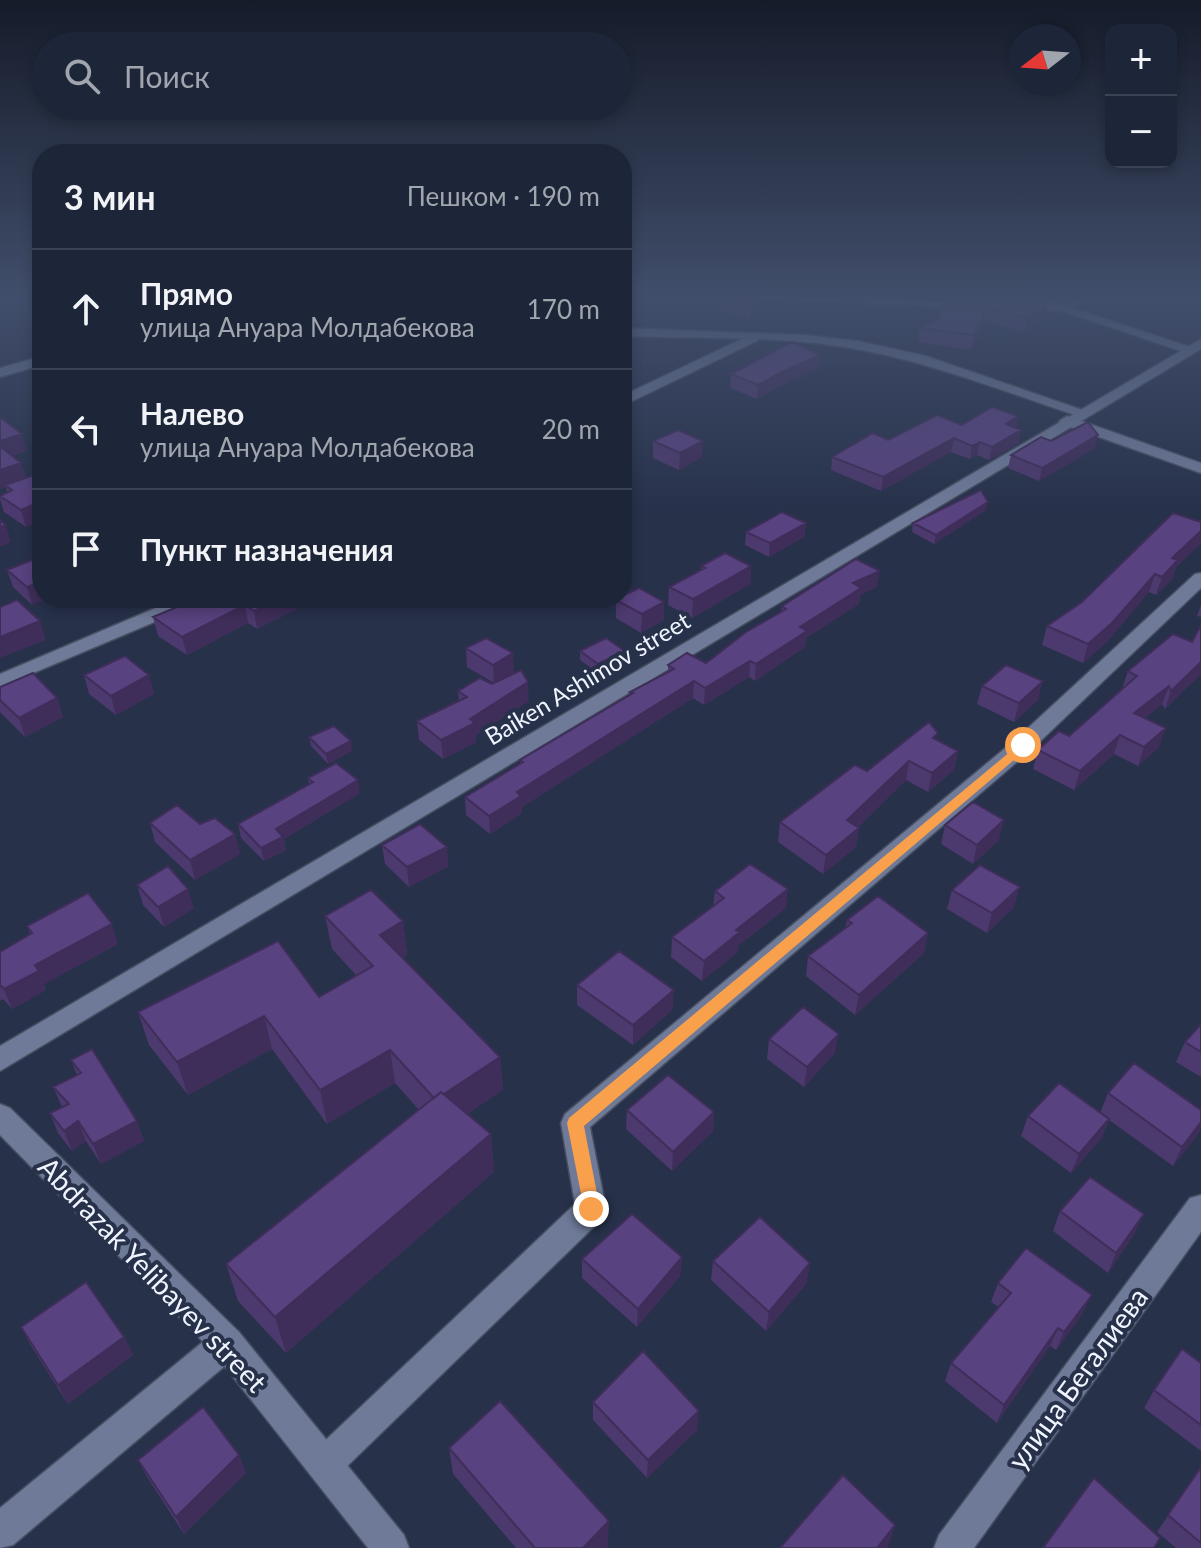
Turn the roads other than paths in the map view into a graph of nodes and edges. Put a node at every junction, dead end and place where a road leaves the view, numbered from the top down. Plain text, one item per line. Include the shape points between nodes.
1 (22, 366) edge
2 (695, 366) edge
3 (940, 366) edge
4 (1162, 366) edge
5 (0, 373) edge
6 (632, 397) edge
7 (1075, 417) junction
8 (1201, 468) edge
9 (1201, 578) edge
10 (172, 608) edge
11 (0, 681) edge
12 (0, 1060) edge
13 (0, 1116) edge
14 (1201, 1208) edge
15 (227, 1343) junction
16 (326, 1463) junction
17 (0, 1532) edge
18 (391, 1548) edge
19 (952, 1548) edge

1 - 5 street
2 - 6 street
3 - 7 street
4 - 7 street, Baiken Ashimov street
7 - 8 street
7 - 12 street, Baiken Ashimov street
9 - 16 street via 1023,745 575,1123 591,1209
10 - 11 street
13 - 15 street, Abdrazak Yelibayev street
14 - 19 street, улица Бегалиева
15 - 16 street, Abdrazak Yelibayev street
15 - 17 street
16 - 18 street, Abdrazak Yelibayev street

